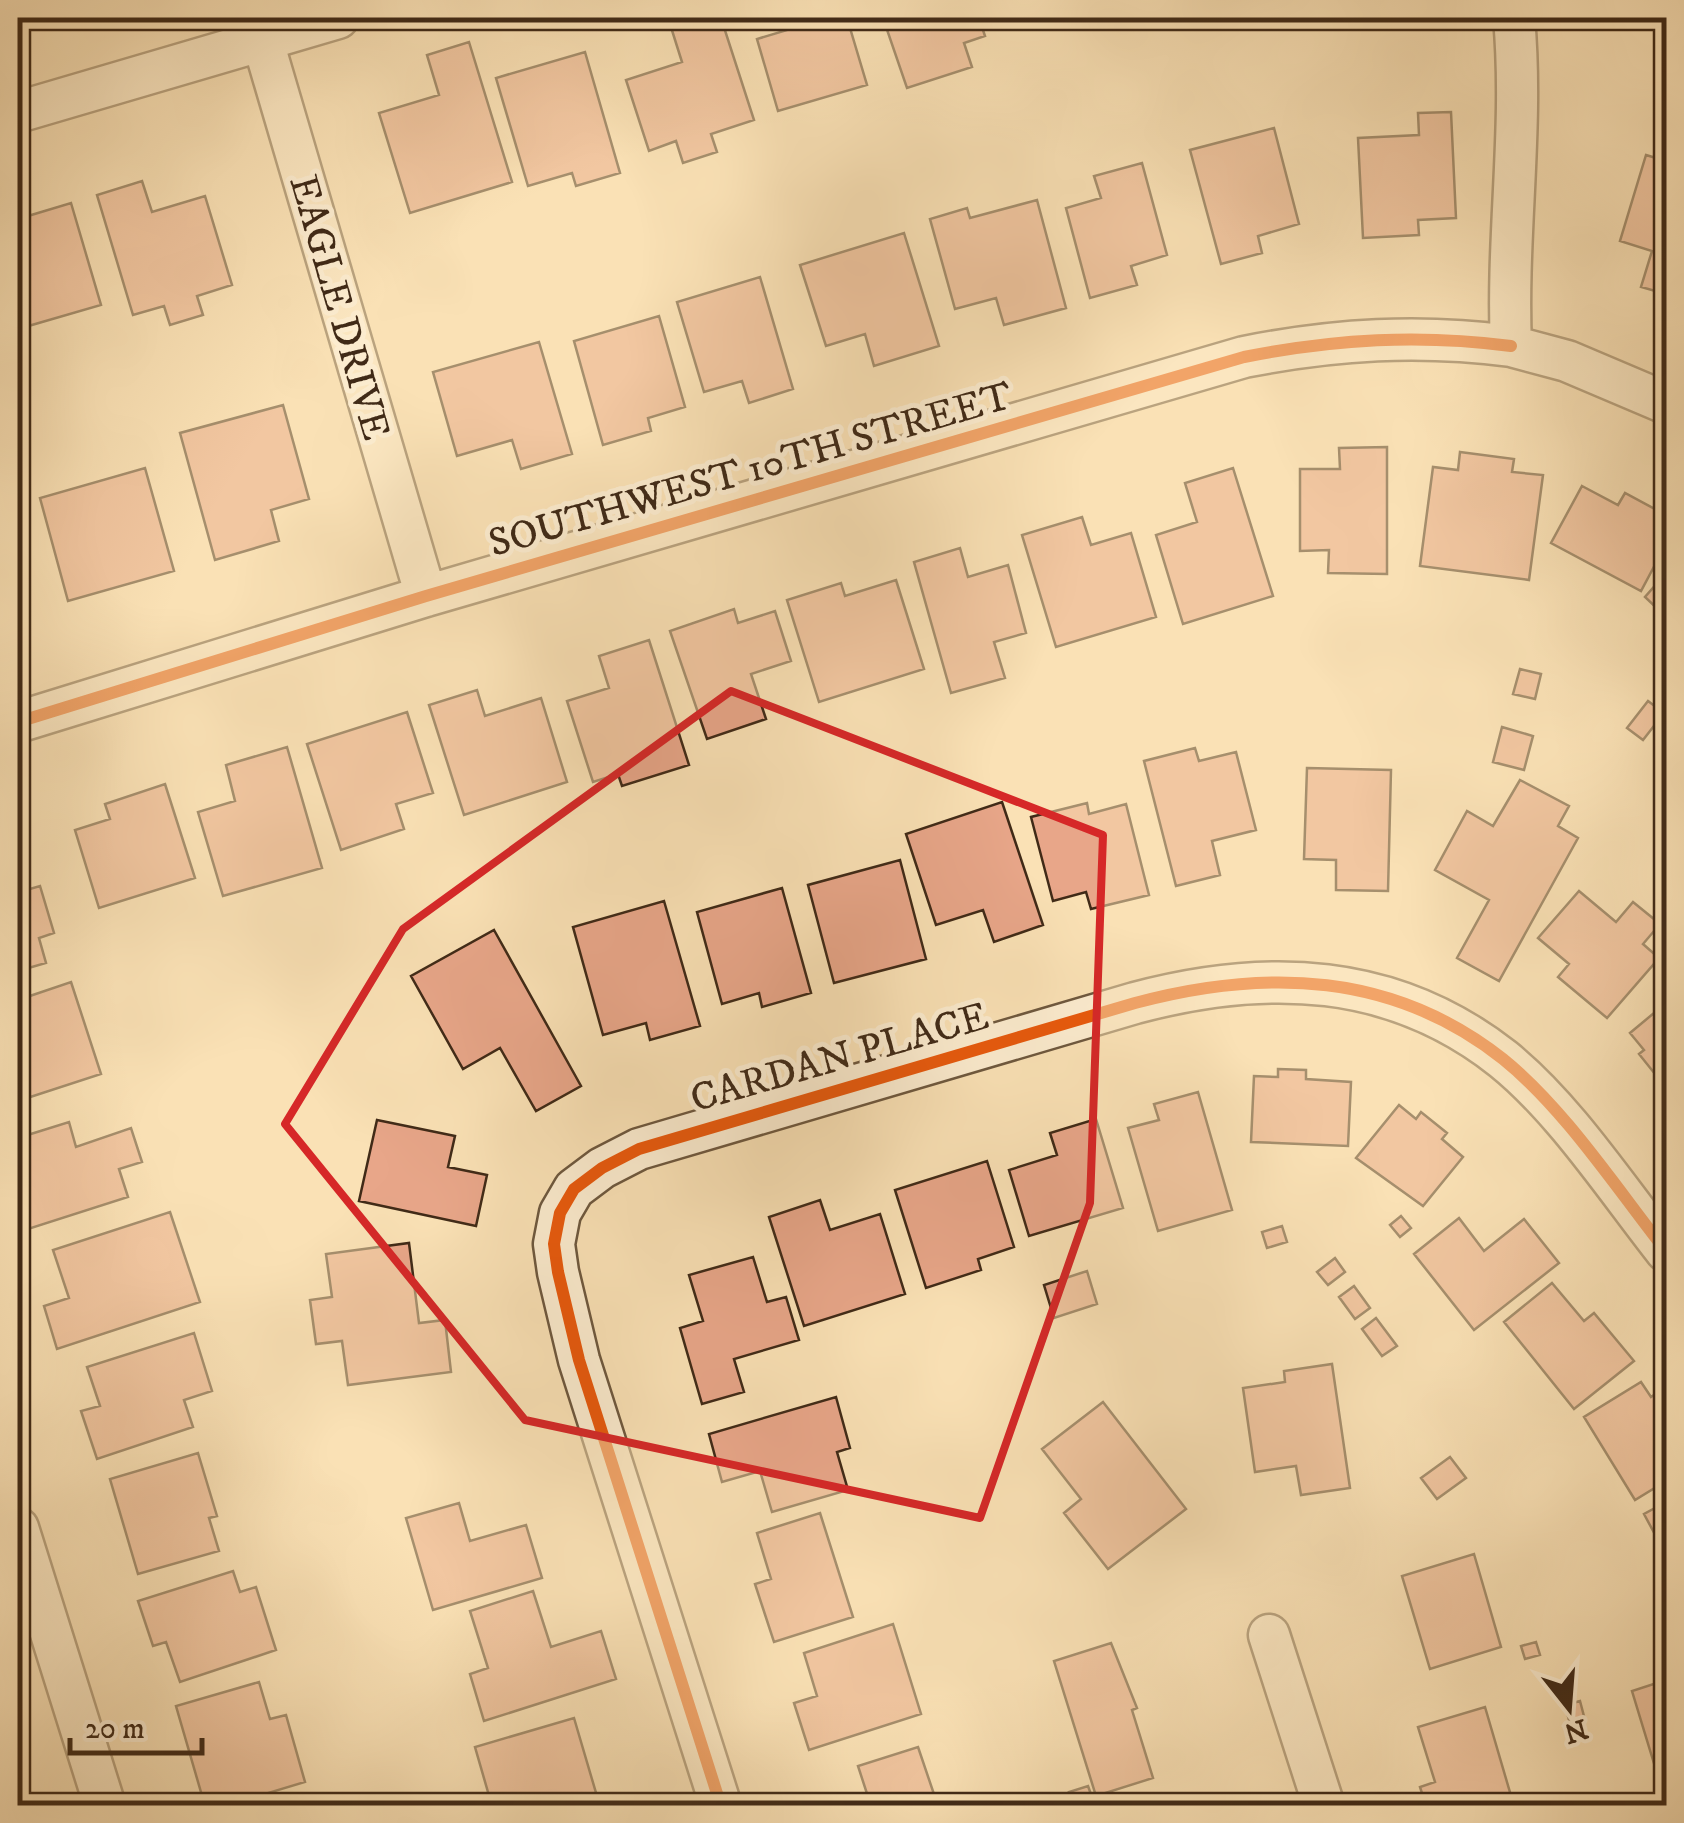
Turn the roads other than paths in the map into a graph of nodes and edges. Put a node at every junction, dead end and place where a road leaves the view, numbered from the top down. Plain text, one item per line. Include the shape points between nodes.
1 (338, 18) edge
2 (1514, 18) edge
3 (259, 29) edge
4 (18, 112) edge
5 (1511, 346) junction
6 (1666, 403) edge
7 (426, 596) junction
8 (18, 722) edge
9 (1666, 1250) edge
10 (18, 1528) edge
11 (1269, 1635) dead end
12 (106, 1806) edge
13 (720, 1806) edge
14 (1324, 1806) edge

1 - 3 street
2 - 5 street
3 - 4 street
3 - 7 street, EAGLE DRIVE
5 - 6 street via 1567,361
5 - 7 street, SOUTHWEST 10TH STREET via 1380,337 1244,357
7 - 8 street, SOUTHWEST 10TH STREET
9 - 13 street, CARDAN PLACE via 1504,1060 1406,1001 1287,979 1197,986 1135,1003 722,1123 602,1168 574,1188 560,1213 558,1272
10 - 12 street
11 - 14 street

